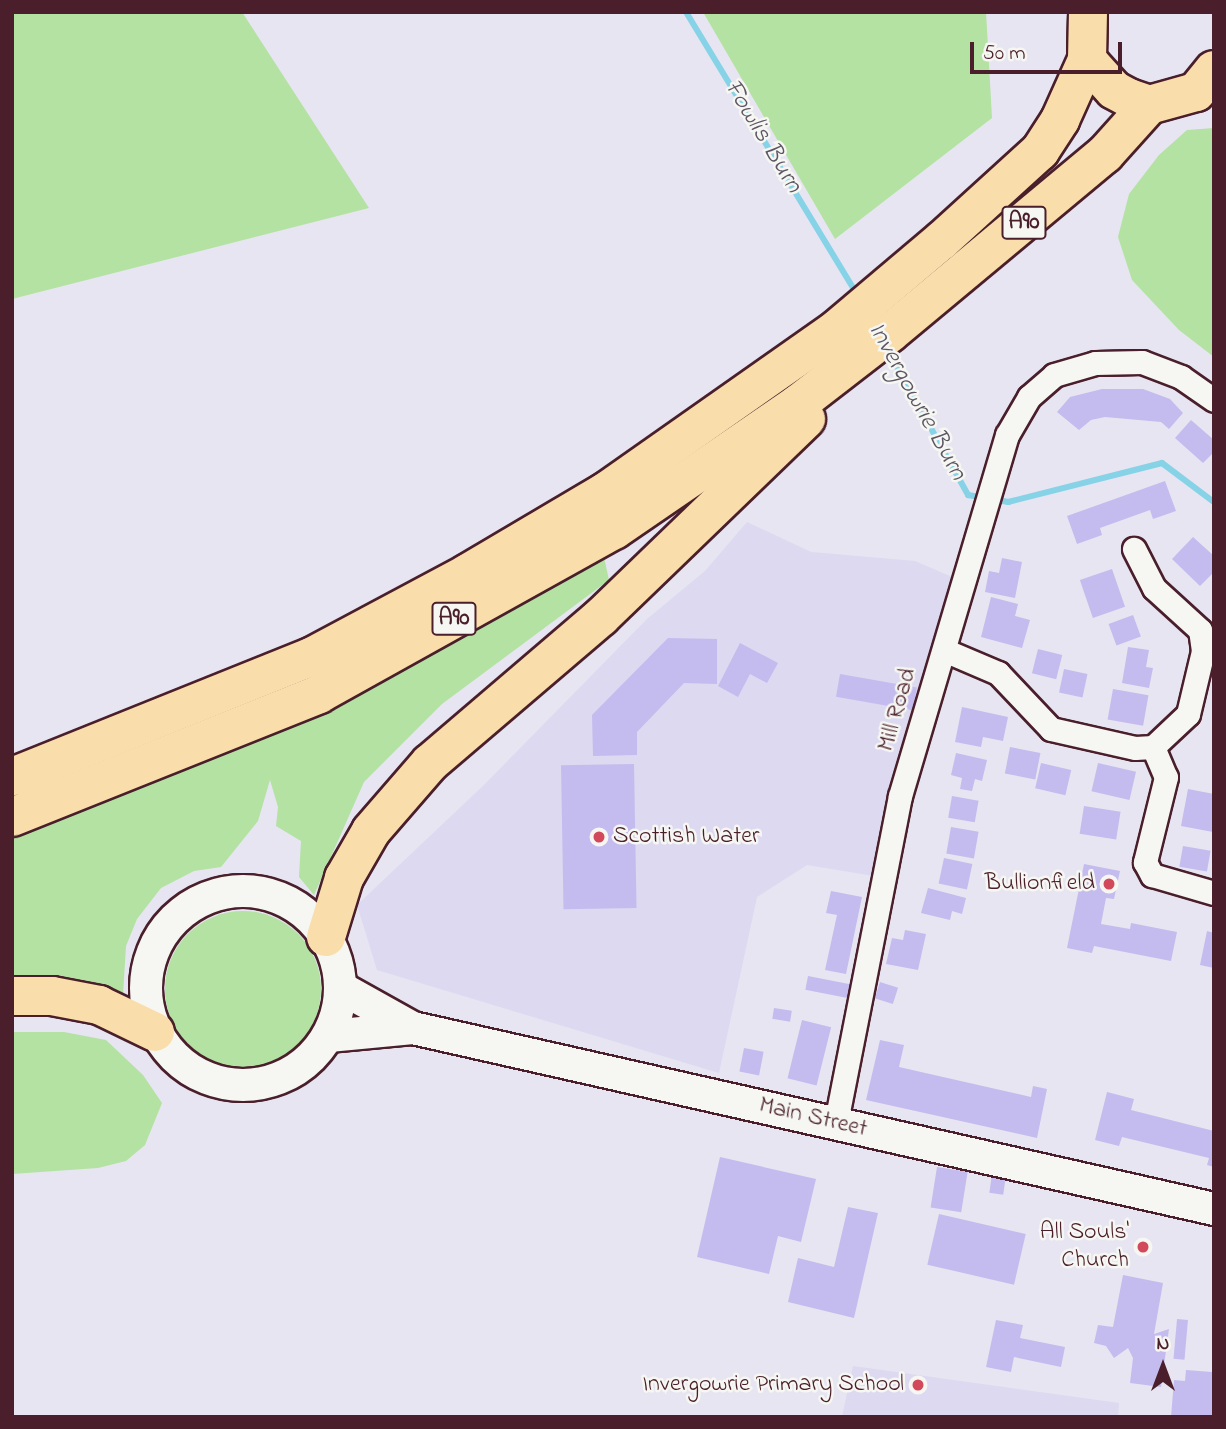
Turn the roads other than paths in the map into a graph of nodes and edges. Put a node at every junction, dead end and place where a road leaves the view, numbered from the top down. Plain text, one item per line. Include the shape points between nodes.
1 (1082, 31) edge
2 (1214, 70) edge
3 (1149, 105) junction
4 (854, 347) junction
5 (1214, 400) edge
6 (1134, 549) dead end
7 (944, 650) junction
8 (1153, 747) junction
9 (12, 777) edge
10 (12, 817) edge
11 (1214, 892) edge
12 (326, 937) junction
13 (341, 988) junction
14 (12, 996) edge
15 (413, 1028) junction
16 (155, 1031) junction
17 (329, 1036) junction
18 (835, 1122) junction
19 (1214, 1209) edge

1 - 3 highway, A90 via 1114,90
1 - 4 highway, A90 via 1060,120 1040,151 941,241
2 - 3 highway via 1196,92
3 - 4 highway, A90 via 1105,155 890,333
4 - 9 highway, A90 via 468,573 311,657
4 - 10 highway, A90 via 798,404 614,530 331,687 189,750
4 - 12 highway via 750,476 601,617 430,763 371,831 344,878
5 - 7 street, Mill Road via 1181,377 1142,362 1095,363 1054,375 1029,397 1007,435
6 - 8 street via 1154,588 1200,629 1203,651 1188,714
7 - 8 street via 998,673 1051,729 1135,748
7 - 18 street, Mill Road via 900,796
8 - 11 street via 1166,777 1145,862 1152,875
12 - 13 street via 337,961
12 - 16 street via 307,915 282,899 253,892 224,893 196,903 173,921 153,955 146,1003
13 - 15 street, Main Street
13 - 17 street
14 - 16 highway via 52,996 99,1005
15 - 17 street, Main Street
15 - 18 street, Main Street
16 - 17 street via 177,1060 205,1079 237,1086 274,1082 306,1064
18 - 19 street, Main Street

